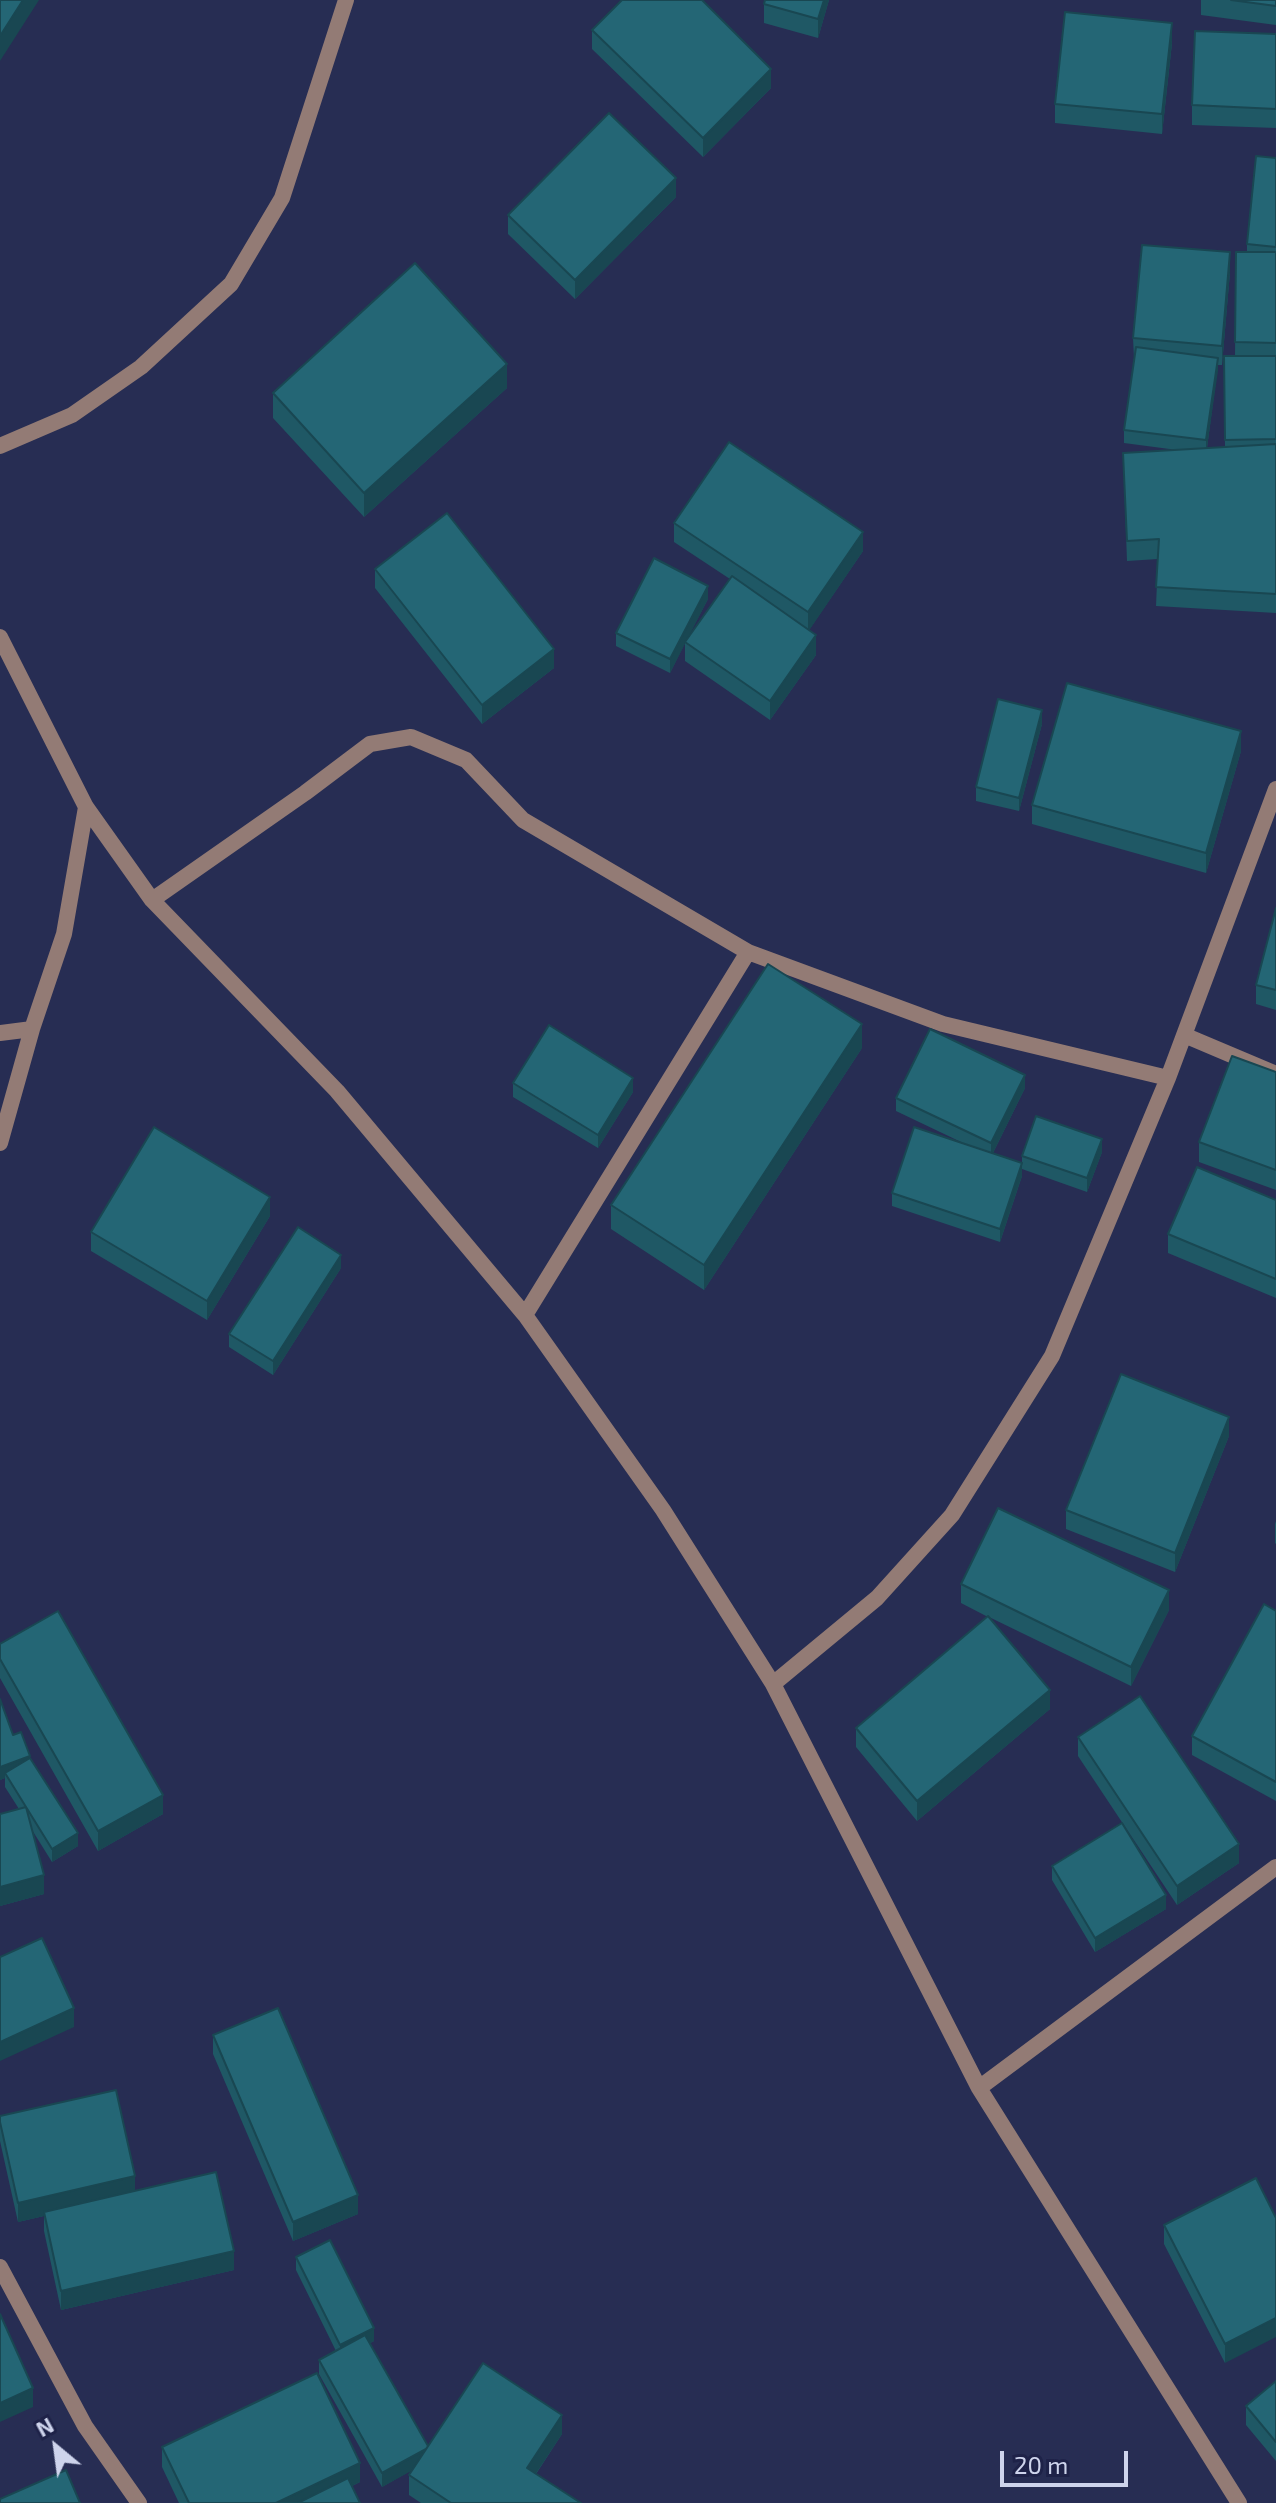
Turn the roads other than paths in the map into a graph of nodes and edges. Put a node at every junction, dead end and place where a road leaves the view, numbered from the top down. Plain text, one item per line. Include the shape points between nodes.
1 (346, 0) edge
2 (0, 446) edge
3 (0, 637) edge
4 (1276, 789) edge
5 (86, 807) junction
6 (152, 900) junction
7 (748, 952) junction
8 (32, 1029) junction
9 (0, 1033) edge
10 (1184, 1035) junction
11 (1276, 1074) edge
12 (1168, 1078) junction
13 (0, 1143) edge
14 (525, 1315) junction
15 (773, 1684) junction
16 (1276, 1867) edge
17 (979, 2088) junction
18 (0, 2267) edge
19 (139, 2503) edge
20 (1239, 2503) edge

1 - 2 street via 282,198 231,284 141,367 72,415
3 - 5 street
4 - 10 street
5 - 6 street
5 - 8 street via 64,934
6 - 7 street via 370,744 411,737 466,760 523,820
6 - 14 street via 337,1091
7 - 12 street via 943,1024
7 - 14 street
8 - 9 street
8 - 13 street
10 - 11 street
10 - 12 street
12 - 15 street via 1052,1356 952,1515 877,1598
14 - 15 street via 663,1510
15 - 17 street
16 - 17 street
17 - 20 street
18 - 19 street via 85,2426

